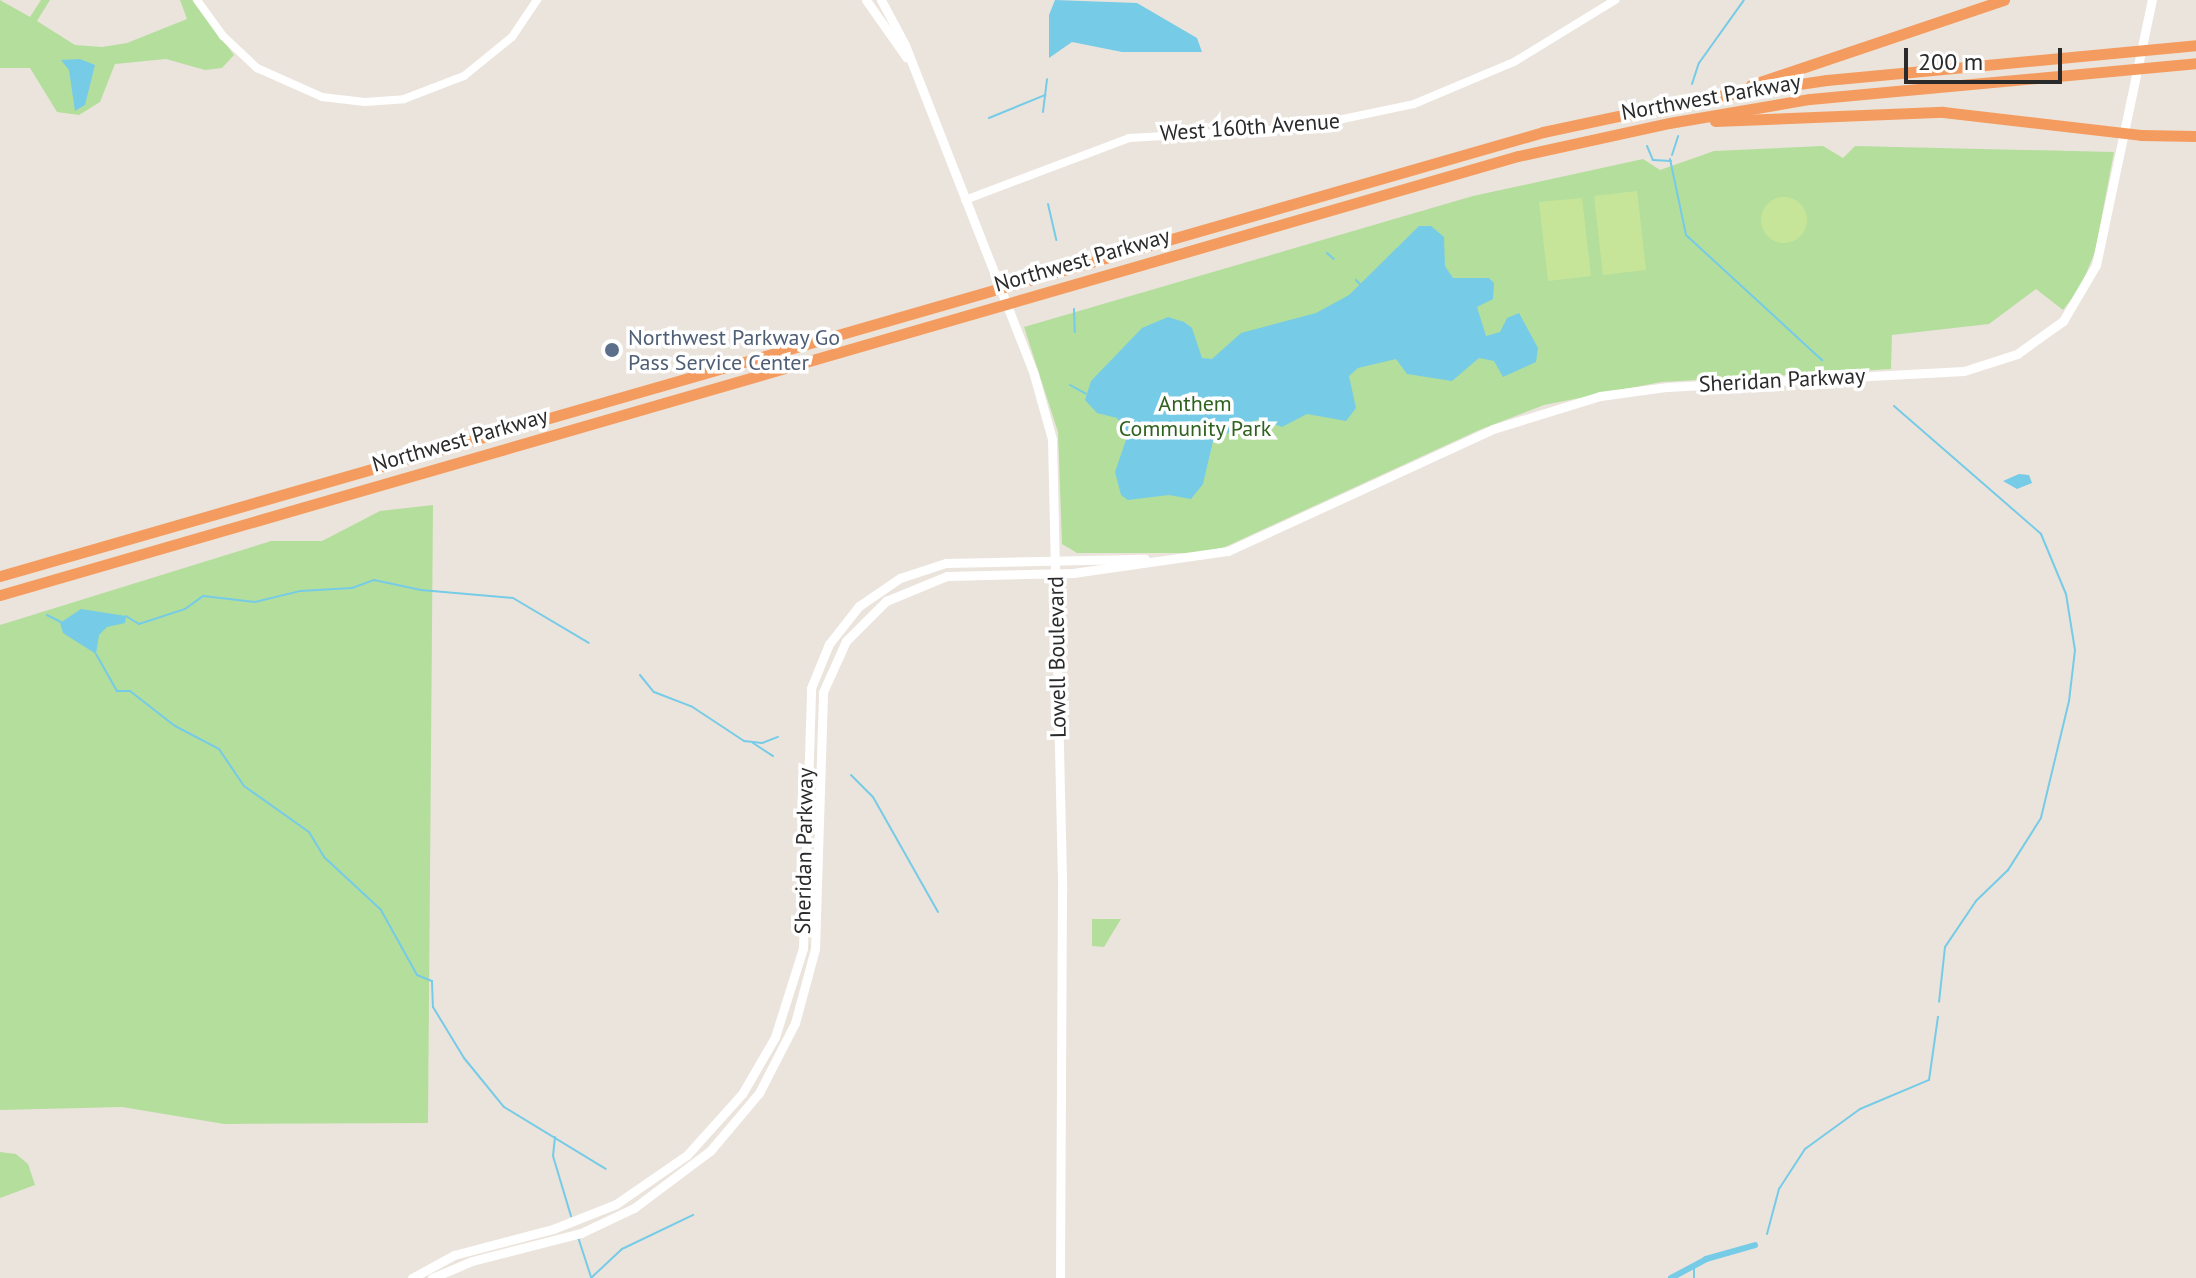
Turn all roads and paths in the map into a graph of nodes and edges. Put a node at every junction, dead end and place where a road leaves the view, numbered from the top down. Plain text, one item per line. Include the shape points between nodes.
1 (197, 0) edge
2 (537, 0) edge
3 (866, 0) edge
4 (881, 0) edge
5 (1615, 0) edge
6 (2004, 0) edge
7 (2152, 0) edge
8 (2196, 45) edge
9 (911, 63) junction
10 (2196, 63) edge
11 (1698, 99) junction
12 (1647, 127) junction
13 (2127, 132) junction
14 (2196, 136) edge
15 (965, 200) junction
16 (1184, 559) junction
17 (1055, 560) junction
18 (1056, 573) junction
19 (0, 576) edge
20 (0, 595) edge
21 (412, 1278) edge
22 (432, 1278) edge
23 (1060, 1278) edge

1 - 2 street via 223,36 257,68 309,93 365,102 404,99 464,76 512,37
3 - 9 main road, Lowell Boulevard
4 - 9 main road, Lowell Boulevard
5 - 15 street, West 160th Avenue via 1514,62 1414,104 1300,128 1129,138
6 - 11 highway via 1813,66
7 - 13 main road, Sheridan Parkway
8 - 11 highway, Northwest Parkway via 1932,67
9 - 15 main road, Lowell Boulevard
10 - 12 highway, Northwest Parkway via 1858,93
11 - 19 highway, Northwest Parkway via 1543,132 1403,170
12 - 13 highway via 1880,111 1975,115
12 - 20 highway, Northwest Parkway via 1426,181
13 - 14 highway
13 - 16 main road, Sheridan Parkway via 2100,253 2084,292 2060,323 2004,360 1954,372 1681,386 1600,396 1493,429 1242,546
15 - 17 main road, Lowell Boulevard via 1052,439
16 - 17 main road, Sheridan Parkway
16 - 18 main road, Sheridan Parkway
17 - 18 main road, Lowell Boulevard
17 - 21 main road, Sheridan Parkway via 968,561 927,568 874,594 841,626 808,698 806,925 796,980 775,1037 742,1094 703,1140 650,1183 598,1212 454,1255
18 - 22 main road, Sheridan Parkway via 966,574 929,581 886,601 846,641 829,674 820,711 820,911 812,968 795,1023 759,1093 710,1151 666,1188 606,1222
18 - 23 main road, Lowell Boulevard via 1062,890

